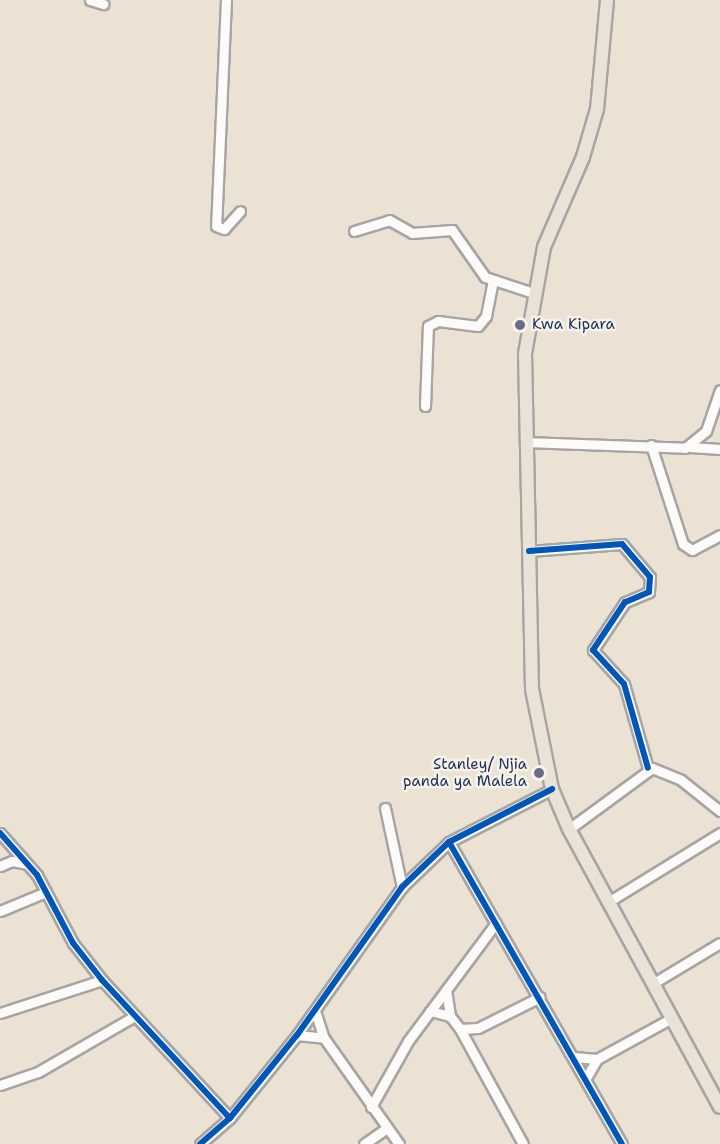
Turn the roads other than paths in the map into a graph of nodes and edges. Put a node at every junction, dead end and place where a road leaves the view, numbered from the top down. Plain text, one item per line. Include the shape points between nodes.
1 (90, 0) edge
2 (226, 0) edge
3 (607, 0) edge
4 (103, 4) dead end
5 (240, 211) dead end
6 (354, 231) dead end
7 (493, 281) junction
8 (533, 293) junction
9 (720, 390) edge
10 (424, 406) dead end
11 (525, 442) junction
12 (651, 445) junction
13 (685, 448) junction
14 (720, 449) edge
15 (720, 536) edge
16 (529, 551) junction
17 (648, 768) junction
18 (552, 789) junction
19 (385, 807) dead end
20 (720, 811) edge
21 (569, 829) junction
22 (720, 832) edge
23 (0, 833) edge
24 (449, 842) junction
25 (27, 864) junction
26 (0, 866) edge
27 (402, 887) junction
28 (46, 892) junction
29 (608, 902) junction
30 (0, 911) edge
31 (496, 923) junction
32 (720, 943) edge
33 (102, 980) junction
34 (652, 984) junction
35 (446, 990) junction
36 (540, 997) junction
37 (315, 1011) junction
38 (430, 1011) junction
39 (0, 1013) edge
40 (450, 1016) junction
41 (133, 1017) junction
42 (670, 1019) junction
43 (460, 1029) junction
44 (297, 1035) junction
45 (324, 1038) junction
46 (574, 1057) junction
47 (597, 1059) junction
48 (586, 1078) junction
49 (0, 1085) edge
50 (371, 1107) junction
51 (720, 1107) edge
52 (230, 1118) junction
53 (387, 1128) junction
54 (200, 1144) edge
55 (364, 1144) edge
56 (399, 1144) edge
57 (524, 1144) edge
58 (622, 1144) edge

1 - 4 street
2 - 5 street via 216,226 224,229
3 - 8 main road via 597,109
6 - 7 street via 389,220 411,233 452,230 475,268
7 - 8 street
7 - 10 street via 486,316 478,326 438,321 428,326
8 - 11 main road via 525,354
9 - 13 street via 706,431
11 - 12 street
11 - 16 main road
12 - 13 street
12 - 15 street via 683,544 692,550
13 - 14 street
16 - 17 street via 622,544 650,577 649,592 625,602 593,650 624,684
16 - 18 main road via 532,688
17 - 20 street via 681,780
17 - 21 street
18 - 21 main road
18 - 24 street
19 - 27 street
21 - 29 main road
22 - 29 street
23 - 25 street
24 - 27 street
24 - 31 street
25 - 26 street via 12,861
25 - 28 street
27 - 37 street
28 - 30 street
28 - 33 street via 73,943
29 - 34 main road
31 - 35 street
31 - 36 street
32 - 34 street
33 - 39 street
33 - 41 street
34 - 42 main road
35 - 38 street
35 - 40 street
36 - 43 street via 478,1028
36 - 46 street
37 - 44 street
37 - 45 street
38 - 40 street
38 - 50 street
40 - 43 street
41 - 49 street via 38,1072
41 - 52 street
42 - 47 street
42 - 51 main road
43 - 57 street
44 - 45 street
44 - 52 street
45 - 50 street
46 - 47 street
46 - 48 street
47 - 48 street
48 - 58 street
50 - 53 street
52 - 54 street
53 - 55 street
53 - 56 street

